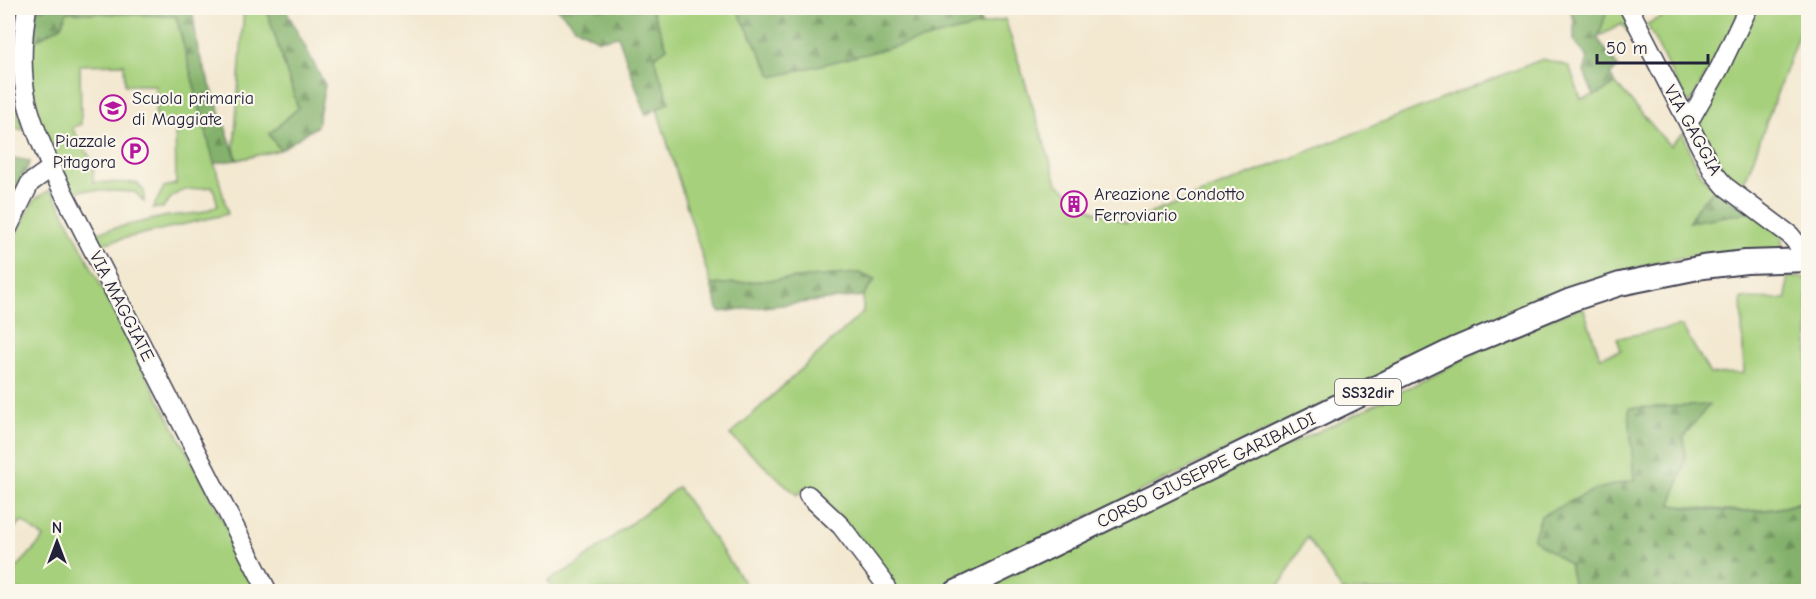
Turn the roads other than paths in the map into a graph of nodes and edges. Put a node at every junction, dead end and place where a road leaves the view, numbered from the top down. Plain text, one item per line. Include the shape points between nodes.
1 (27, 8) edge
2 (1629, 8) edge
3 (1748, 8) edge
4 (1688, 123) junction
5 (51, 168) junction
6 (8, 228) edge
7 (1805, 260) edge
8 (808, 495) dead end
9 (268, 591) edge
10 (888, 591) edge
11 (956, 591) edge

1 - 5 street, VIA MAGGIATE via 22,34 23,81
2 - 4 street, VIA GAGGIA
3 - 4 street
4 - 7 street, VIA GAGGIA via 1714,174 1790,235
5 - 6 street via 30,183
5 - 9 street, VIA MAGGIATE
7 - 11 main road, CORSO GIUSEPPE GARIBALDI / SS32dir via 1703,267 1620,284 1571,300 1455,349
8 - 10 street via 841,526

